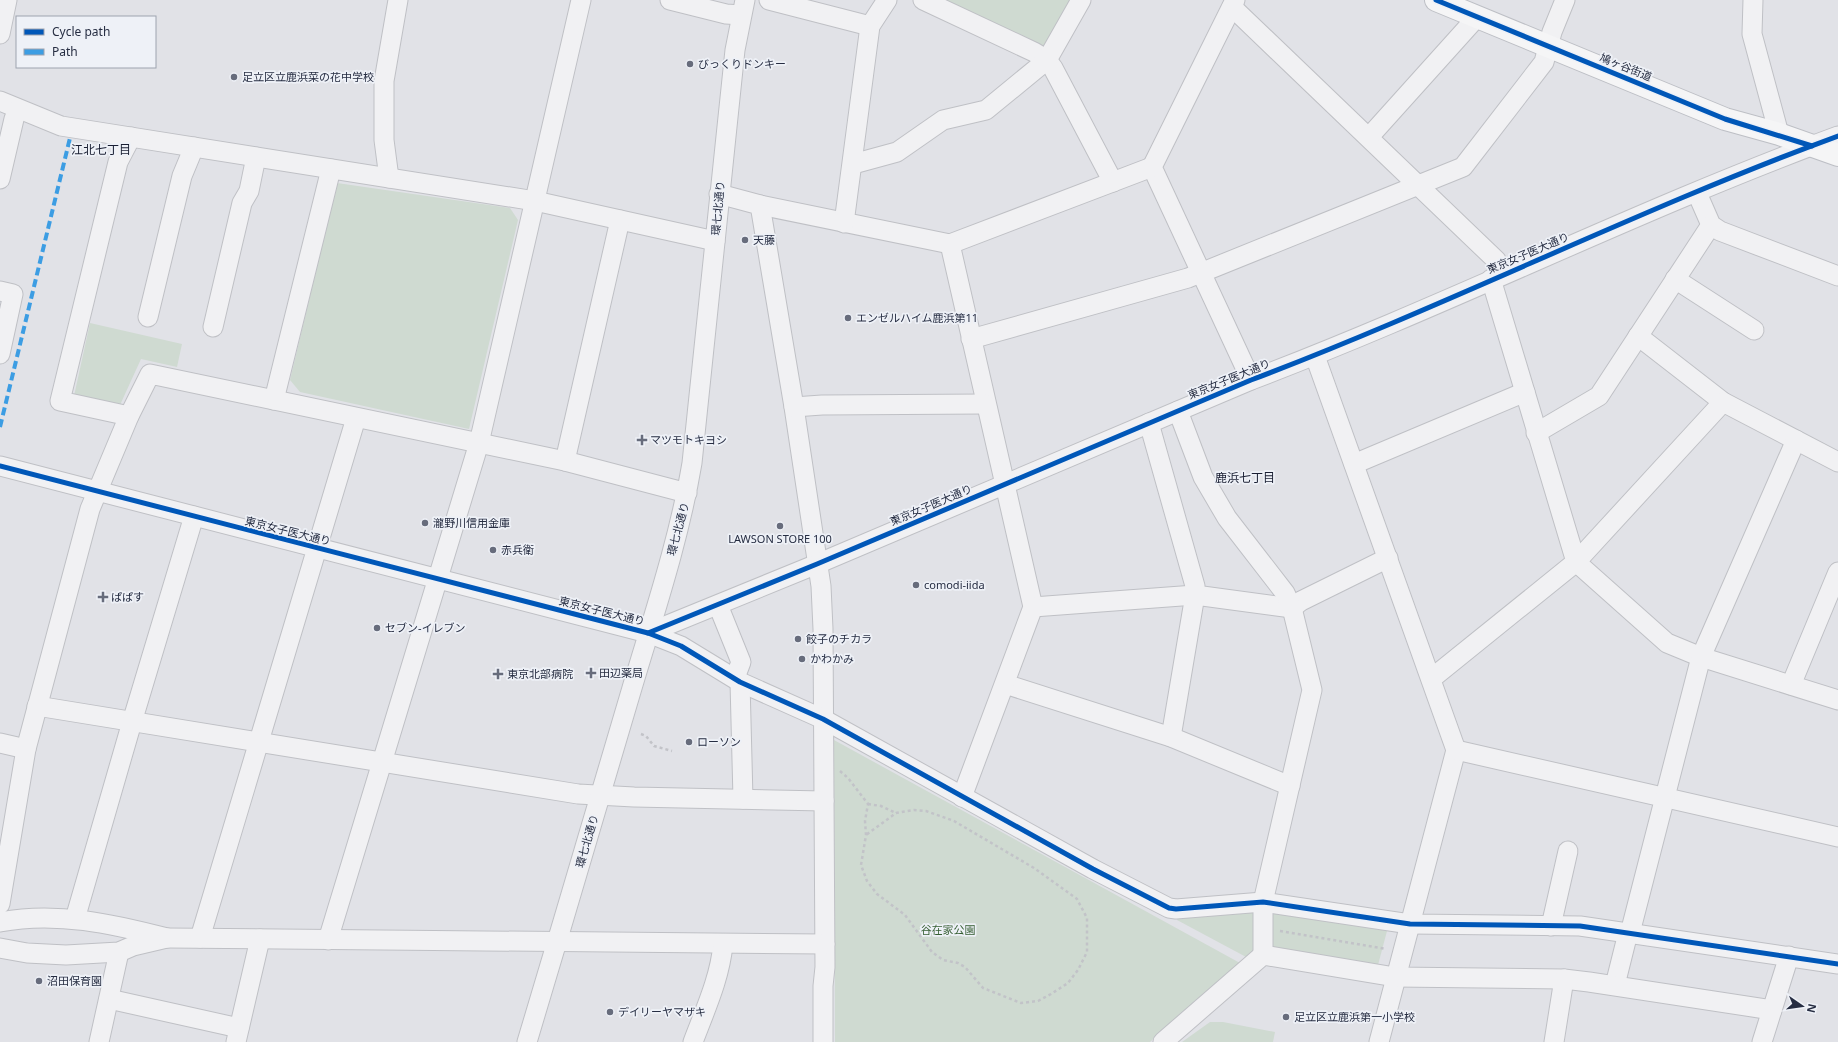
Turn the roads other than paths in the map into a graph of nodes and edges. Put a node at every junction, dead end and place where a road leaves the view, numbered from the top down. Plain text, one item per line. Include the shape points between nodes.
1 (7, 0) edge
2 (398, 0) edge
3 (581, 0) edge
4 (670, 0) edge
5 (769, 0) edge
6 (887, 0) edge
7 (923, 0) edge
8 (1081, 0) edge
9 (1436, 0) edge
10 (1565, 0) edge
11 (1753, 0) edge
12 (1234, 4) edge
13 (743, 8) edge
14 (1477, 17) junction
15 (870, 26) junction
16 (0, 34) edge
17 (1550, 47) junction
18 (1047, 60) junction
19 (0, 101) edge
20 (18, 109) junction
21 (1779, 134) junction
22 (1838, 136) edge
23 (130, 137) junction
24 (1369, 137) junction
25 (1812, 146) junction
26 (194, 147) junction
27 (1838, 155) edge
28 (256, 157) junction
29 (853, 164) junction
30 (1152, 167) junction
31 (331, 169) junction
32 (389, 178) junction
33 (0, 179) edge
34 (1113, 182) junction
35 (1419, 184) junction
36 (1697, 193) junction
37 (719, 194) junction
38 (535, 201) junction
39 (760, 206) junction
40 (620, 220) junction
41 (844, 223) junction
42 (1711, 225) junction
43 (715, 241) junction
44 (950, 244) junction
45 (1201, 272) junction
46 (1838, 276) edge
47 (1497, 277) junction
48 (1675, 279) junction
49 (0, 291) edge
50 (148, 317) dead end
51 (213, 327) dead end
52 (1754, 330) dead end
53 (1638, 336) junction
54 (971, 339) junction
55 (0, 354) edge
56 (1314, 356) junction
57 (1251, 380) junction
58 (1525, 392) junction
59 (274, 400) junction
60 (1722, 402) junction
61 (985, 404) junction
62 (794, 407) junction
63 (1178, 411) junction
64 (129, 416) junction
65 (356, 418) junction
66 (1149, 423) junction
67 (1536, 432) junction
68 (1796, 440) junction
69 (479, 442) junction
70 (565, 461) junction
71 (1838, 462) edge
72 (1354, 464) junction
73 (0, 466) edge
74 (1004, 485) junction
75 (97, 491) junction
76 (687, 493) junction
77 (194, 516) junction
78 (317, 549) junction
79 (1388, 558) junction
80 (1576, 562) junction
81 (817, 564) junction
82 (1838, 572) edge
83 (438, 579) junction
84 (1196, 595) junction
85 (718, 605) junction
86 (1033, 606) junction
87 (1292, 608) junction
88 (648, 633) junction
89 (1701, 657) junction
90 (1431, 679) junction
91 (737, 680) junction
92 (1005, 684) junction
93 (1791, 685) junction
94 (1838, 700) edge
95 (37, 706) junction
96 (823, 719) junction
97 (132, 722) junction
98 (1170, 737) junction
99 (0, 743) edge
100 (259, 743) junction
101 (26, 749) junction
102 (1456, 750) junction
103 (381, 763) junction
104 (1290, 786) junction
105 (601, 795) junction
106 (962, 797) junction
107 (1664, 797) junction
108 (743, 799) junction
109 (824, 801) junction
110 (1838, 837) edge
111 (1568, 850) dead end
112 (1263, 902) junction
113 (0, 904) edge
114 (75, 919) junction
115 (0, 922) edge
116 (1410, 924) junction
117 (1551, 926) junction
118 (1629, 933) junction
119 (167, 938) junction
120 (200, 938) junction
121 (260, 939) junction
122 (328, 940) junction
123 (557, 942) junction
124 (723, 944) junction
125 (825, 944) junction
126 (0, 948) edge
127 (119, 952) junction
128 (1264, 954) junction
129 (1789, 956) junction
130 (1838, 964) edge
131 (1395, 977) junction
132 (1564, 979) junction
133 (1615, 985) junction
134 (109, 999) junction
135 (1772, 1010) junction
136 (238, 1035) edge
137 (99, 1042) edge
138 (527, 1042) edge
139 (693, 1042) edge
140 (823, 1042) edge
141 (1163, 1042) edge
142 (1379, 1042) edge
143 (1554, 1042) edge
144 (1762, 1042) edge

1 - 16 street
2 - 32 street via 384,81 384,140
3 - 38 street
4 - 13 street via 726,14
5 - 15 street
6 - 15 street
7 - 18 street
8 - 18 street
9 - 14 main road, 鳩ヶ谷街道
10 - 17 street via 1552,32
11 - 21 street via 1752,34
12 - 24 street
12 - 30 street
13 - 37 street, 環七北通り via 735,50
14 - 17 main road, 鳩ヶ谷街道
14 - 24 street
15 - 29 street
17 - 21 main road, 鳩ヶ谷街道 via 1725,119
17 - 35 street via 1544,62 1463,167
18 - 29 street via 986,110 943,120 897,152
18 - 34 street
19 - 20 street
20 - 23 street via 61,126
20 - 33 street
21 - 25 main road, 鳩ヶ谷街道
22 - 25 street, 東京女子医大通り
23 - 26 street
23 - 64 street via 118,162 60,401
24 - 35 street
25 - 27 main road, 鳩ヶ谷街道
25 - 36 street, 東京女子医大通り
26 - 28 street
26 - 50 street via 182,176
28 - 31 street
28 - 51 street via 249,191 242,203
29 - 41 street
30 - 34 street
30 - 45 street
31 - 32 street
31 - 59 street
32 - 38 street
34 - 44 street
35 - 45 street
35 - 47 street via 1496,260
36 - 42 street
36 - 47 street, 東京女子医大通り
37 - 39 street
37 - 43 street, 環七北通り
38 - 40 street
38 - 69 street
39 - 41 street
39 - 62 street
40 - 43 street
40 - 70 street
41 - 44 street
42 - 46 street via 1720,231
42 - 48 street
43 - 76 street, 環七北通り
44 - 54 street
45 - 54 street via 1188,278
45 - 57 street
47 - 56 street, 東京女子医大通り
47 - 58 street
48 - 52 street
48 - 53 street
49 - 55 street via 13,294
53 - 60 street
53 - 67 street via 1599,396
54 - 61 street
56 - 57 street, 東京女子医大通り
56 - 72 street
57 - 63 street, 東京女子医大通り
58 - 67 street
58 - 72 street
59 - 64 street via 150,374
59 - 65 street
60 - 68 street
60 - 80 street
61 - 62 street
61 - 74 street
62 - 81 street
63 - 66 street, 東京女子医大通り
63 - 87 street via 1203,477 1226,518 1285,593
64 - 75 street
65 - 69 street
65 - 78 street
66 - 74 street, 東京女子医大通り
66 - 84 street
67 - 80 street
68 - 71 street
68 - 89 street
69 - 70 street
69 - 83 street
70 - 76 street
72 - 79 street
73 - 75 street, 東京女子医大通り
74 - 81 street, 東京女子医大通り
74 - 86 street
75 - 77 street, 東京女子医大通り
75 - 95 street
76 - 88 street, 環七北通り
77 - 78 street, 東京女子医大通り
77 - 97 street
78 - 83 street, 東京女子医大通り
78 - 100 street
79 - 87 street via 1301,601
79 - 90 street
80 - 89 street via 1667,643
80 - 90 street
81 - 85 street, 東京女子医大通り
81 - 96 street via 823,604
82 - 93 street
83 - 88 street, 東京女子医大通り
83 - 103 street
84 - 86 street
84 - 87 street
84 - 98 street
85 - 88 street, 東京女子医大通り
85 - 91 street via 741,662
86 - 92 street
87 - 104 street via 1312,690
88 - 91 street via 681,646
88 - 105 street, 環七北通り
89 - 93 street
89 - 107 street
90 - 102 street
91 - 96 street
91 - 108 street
92 - 98 street
92 - 106 street
93 - 94 street
95 - 97 street
95 - 101 street
96 - 106 street
96 - 109 street
97 - 100 street
97 - 114 street
98 - 104 street
99 - 101 street
100 - 103 street
100 - 120 street
101 - 113 street
102 - 107 street
102 - 116 street
103 - 105 street via 572,793
103 - 122 street
104 - 112 street
105 - 108 street
105 - 123 street, 環七北通り
106 - 112 street via 1169,908
107 - 110 street
107 - 118 street
108 - 109 street
109 - 125 street
111 - 117 street
112 - 116 street
112 - 128 street
114 - 115 street
114 - 119 street via 114,924
116 - 117 street
116 - 131 street
117 - 118 street via 1580,926
118 - 129 street
118 - 133 street
119 - 120 street
119 - 127 street
120 - 121 street
121 - 122 street
121 - 136 street
122 - 123 street
123 - 124 street
123 - 138 street, 環七北通り
124 - 125 street
124 - 139 street via 722,960
125 - 140 street
126 - 127 street via 27,953 66,955
127 - 134 street
128 - 131 street
128 - 141 street
129 - 130 street
129 - 135 street
131 - 132 street
131 - 142 street
132 - 133 street
132 - 143 street
133 - 135 street
134 - 136 street
134 - 137 street
135 - 144 street

